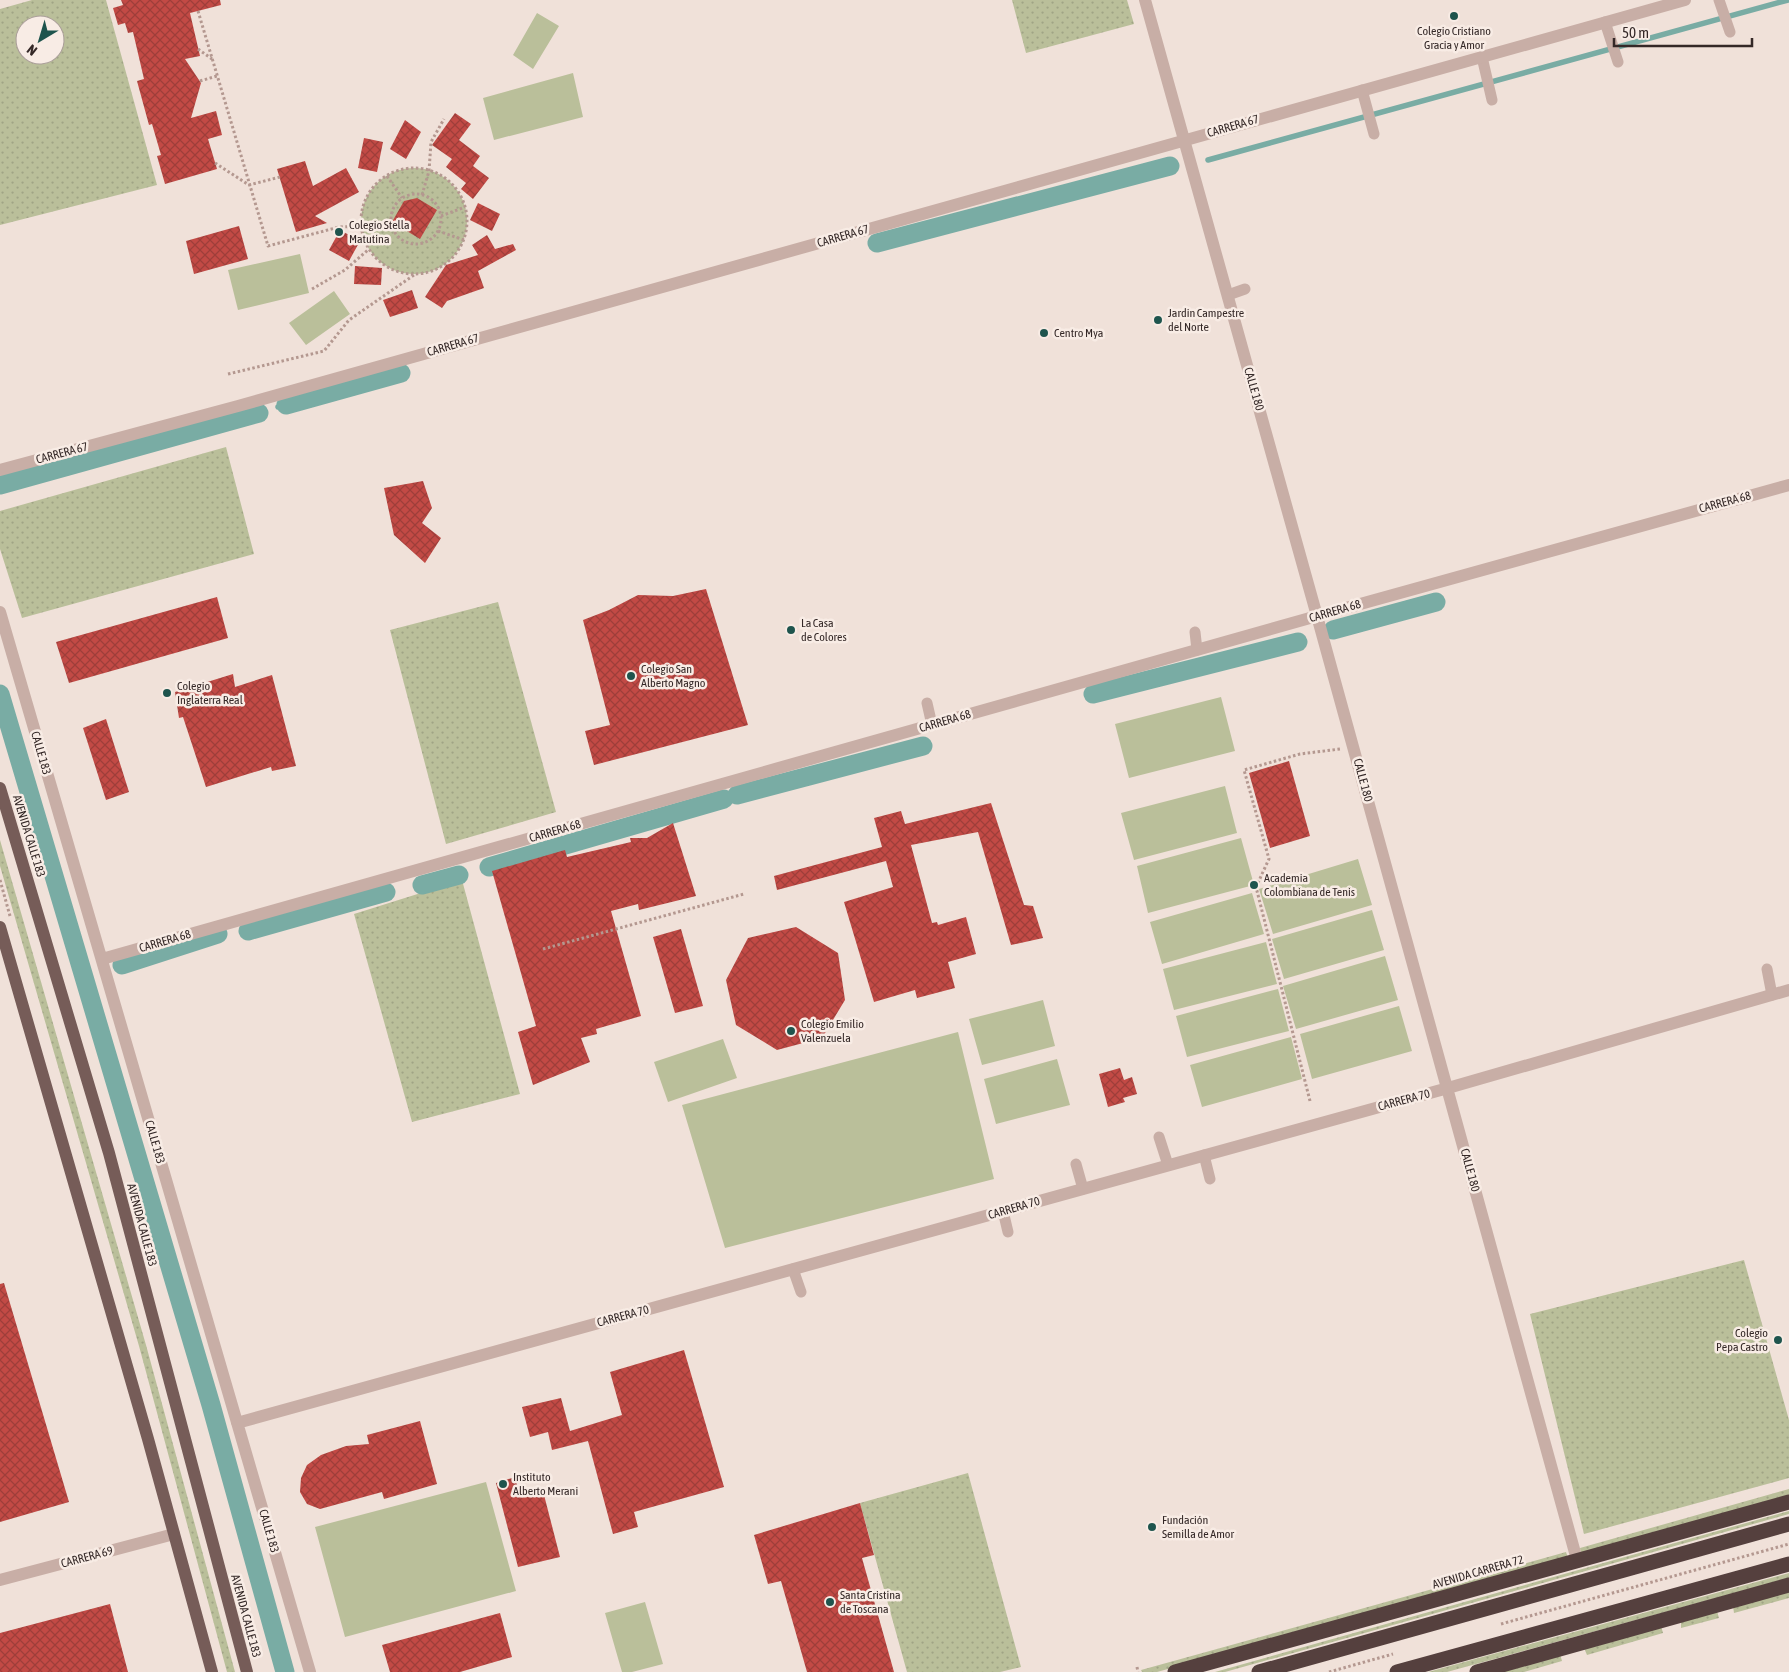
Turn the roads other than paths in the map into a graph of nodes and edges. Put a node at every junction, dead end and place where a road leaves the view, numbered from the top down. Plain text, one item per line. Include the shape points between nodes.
1 (1144, 0) edge
2 (1685, 0) edge
3 (1719, 0) edge
4 (1606, 22) junction
5 (1730, 32) dead end
6 (1482, 57) junction
7 (1618, 62) dead end
8 (1363, 94) junction
9 (1492, 100) dead end
10 (1374, 134) dead end
11 (1184, 140) junction
12 (1245, 289) dead end
13 (1228, 295) junction
14 (0, 470) edge
15 (1789, 485) edge
16 (0, 612) edge
17 (1317, 616) junction
18 (1194, 632) dead end
19 (1197, 650) junction
20 (927, 703) dead end
21 (932, 724) junction
22 (0, 788) edge
23 (0, 927) edge
24 (102, 959) junction
25 (1766, 969) dead end
26 (1789, 990) edge
27 (1772, 995) junction
28 (1448, 1088) junction
29 (1159, 1137) dead end
30 (1204, 1155) junction
31 (1076, 1164) dead end
32 (1168, 1165) junction
33 (1210, 1179) dead end
34 (1082, 1189) junction
35 (1003, 1211) junction
36 (1008, 1232) dead end
37 (793, 1270) junction
38 (801, 1292) dead end
39 (237, 1423) junction
40 (1789, 1502) edge
41 (1789, 1524) edge
42 (174, 1534) junction
43 (1577, 1560) junction
44 (1789, 1564) edge
45 (0, 1580) edge
46 (1789, 1584) edge
47 (212, 1672) edge
48 (247, 1672) edge
49 (310, 1672) edge
50 (1175, 1672) edge
51 (1259, 1672) edge
52 (1398, 1672) edge
53 (1477, 1672) edge

1 - 11 street, CALLE 180
2 - 4 street, CARRERA 67
3 - 5 lane
4 - 6 street, CARRERA 67
4 - 7 lane
6 - 8 street, CARRERA 67
6 - 9 lane
8 - 10 lane
8 - 11 street, CARRERA 67
11 - 13 street, CALLE 180
11 - 14 street, CARRERA 67
12 - 13 lane
13 - 17 street, CALLE 180
15 - 17 street, CARRERA 68
16 - 24 street, CALLE 183
17 - 19 street, CARRERA 68
17 - 28 street, CALLE 180
18 - 19 lane
19 - 21 street, CARRERA 68
20 - 21 lane
21 - 24 street, CARRERA 68
22 - 48 main road, AVENIDA CALLE 183 via 108,1152
23 - 42 main road
24 - 39 street, CALLE 183
25 - 27 lane
26 - 27 street, CARRERA 70
27 - 28 street, CARRERA 70
28 - 30 street, CARRERA 70
28 - 43 street, CALLE 180
29 - 32 lane
30 - 32 street, CARRERA 70
30 - 33 lane
31 - 34 lane
32 - 34 street, CARRERA 70
34 - 35 street, CARRERA 70
35 - 36 lane
35 - 37 street, CARRERA 70
37 - 38 lane
37 - 39 street, CARRERA 70
39 - 49 street, CALLE 183
40 - 43 highway, AVENIDA CARRERA 72
41 - 51 highway
42 - 45 street, CARRERA 69
42 - 47 main road
43 - 50 highway, AVENIDA CARRERA 72
44 - 52 highway
46 - 53 highway

